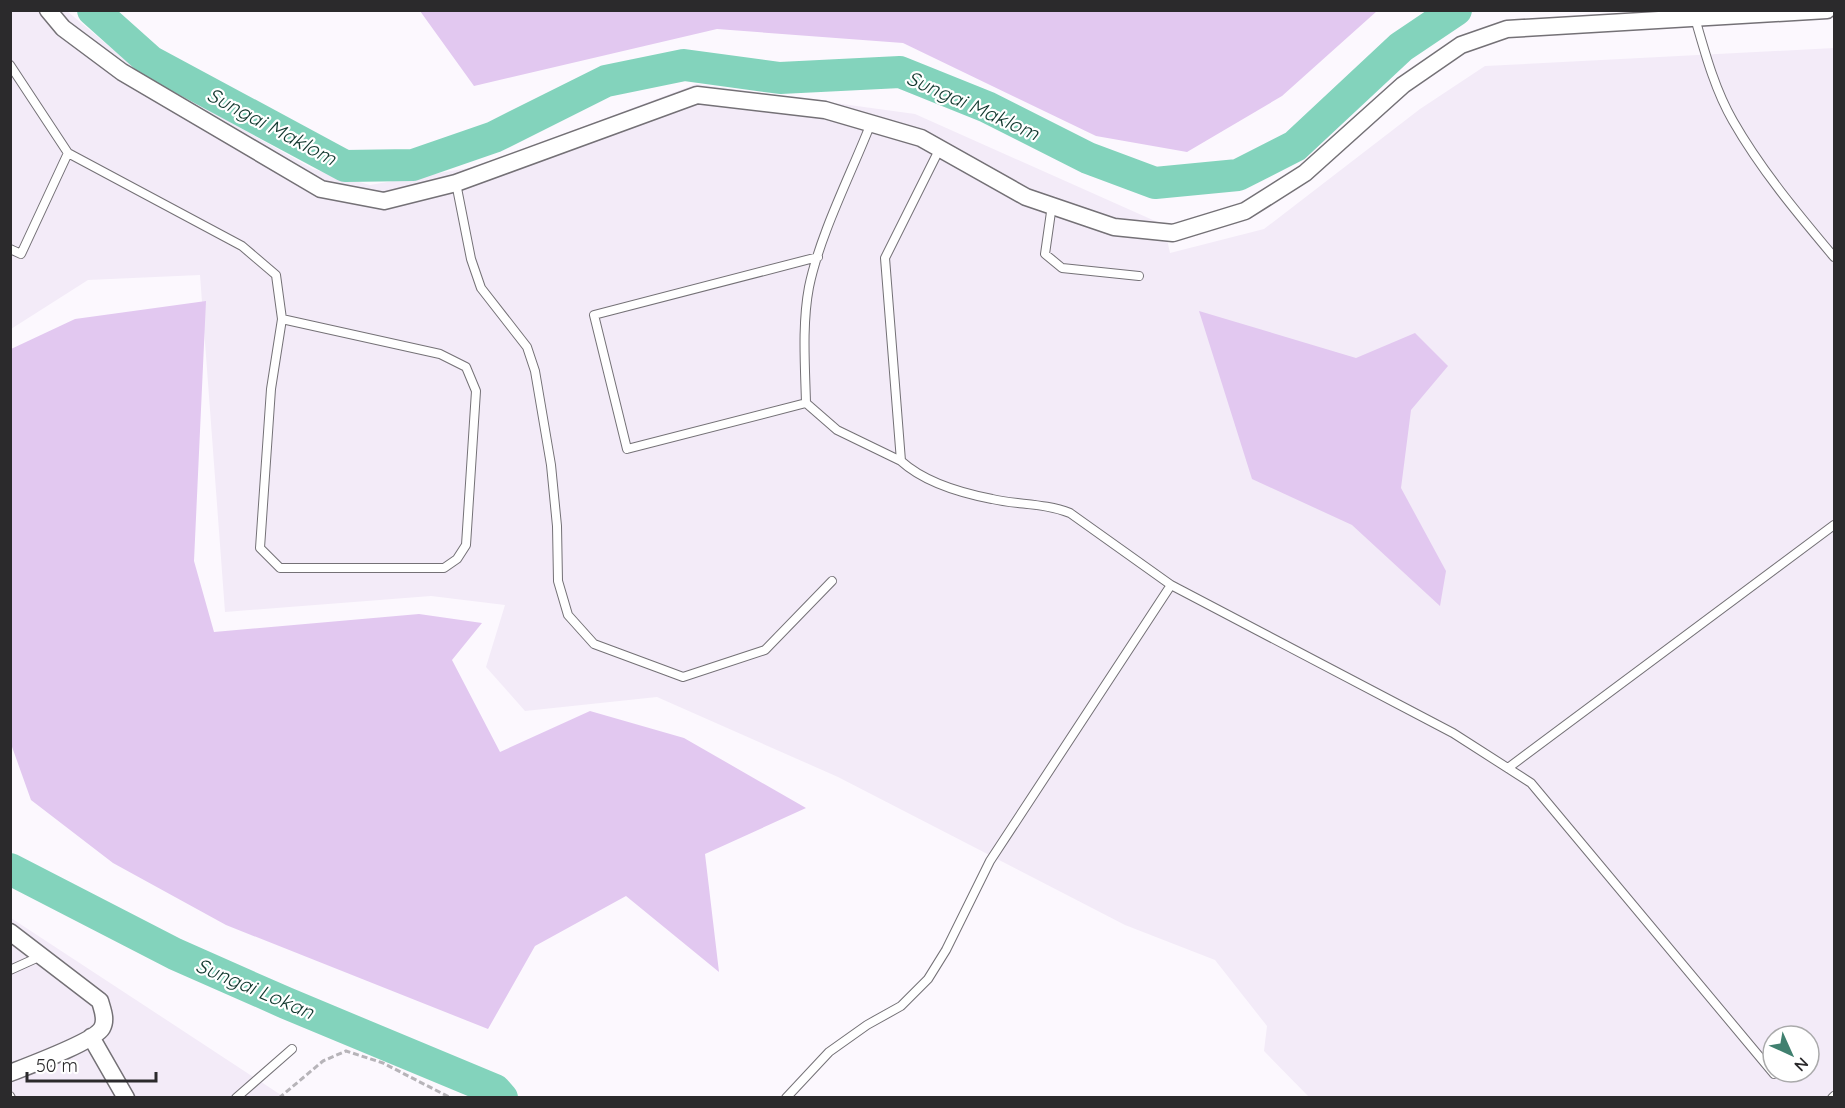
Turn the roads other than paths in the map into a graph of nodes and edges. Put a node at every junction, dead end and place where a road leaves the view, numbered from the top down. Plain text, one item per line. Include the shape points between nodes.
1 (48, 10) edge
2 (1827, 10) edge
3 (1695, 18) junction
4 (10, 65) edge
5 (871, 123) junction
6 (940, 148) junction
7 (68, 153) junction
8 (456, 183) junction
9 (1052, 205) junction
10 (10, 249) edge
11 (818, 257) junction
12 (1834, 257) edge
13 (1139, 276) dead end
14 (282, 319) junction
15 (806, 403) junction
16 (901, 461) junction
17 (1834, 525) edge
18 (832, 580) dead end
19 (1171, 585) junction
20 (1508, 768) junction
21 (10, 932) edge
22 (42, 955) junction
23 (10, 970) edge
24 (91, 1037) junction
25 (292, 1049) dead end
26 (1761, 1058) edge
27 (10, 1073) edge
28 (126, 1098) edge
29 (236, 1098) edge
30 (786, 1098) edge

1 - 8 street via 63,28 122,72 321,189 384,201
2 - 3 street
3 - 9 street via 1507,29 1461,45 1403,85 1305,173 1245,211 1173,233 1114,227
3 - 12 lane via 1709,67 1732,120 1773,181
4 - 7 lane
5 - 6 street
5 - 8 street via 825,110 697,95
5 - 11 lane
6 - 9 street via 1026,197
6 - 16 lane via 885,258
7 - 10 lane via 21,254
7 - 14 lane via 242,246 276,274
8 - 18 lane via 471,259 482,288 527,347 535,371 551,465 558,581 567,615 594,644 683,677 765,650
9 - 13 lane via 1045,254 1062,268
11 - 15 lane via 809,289 804,361
11 - 15 lane via 594,315 627,449
14 - 14 lane via 440,354 465,367 476,392 466,545 457,559 444,568 280,567 260,548 271,389
15 - 16 lane via 837,430
16 - 19 lane via 917,476 991,499 1054,507 1070,513
17 - 20 lane
19 - 20 lane via 1453,733
19 - 30 lane via 990,861 928,980 902,1006 830,1052
20 - 26 lane via 1531,783
21 - 22 street
22 - 23 lane
22 - 24 street via 100,1001 105,1016 102,1028
24 - 27 street
24 - 28 street
25 - 29 lane

